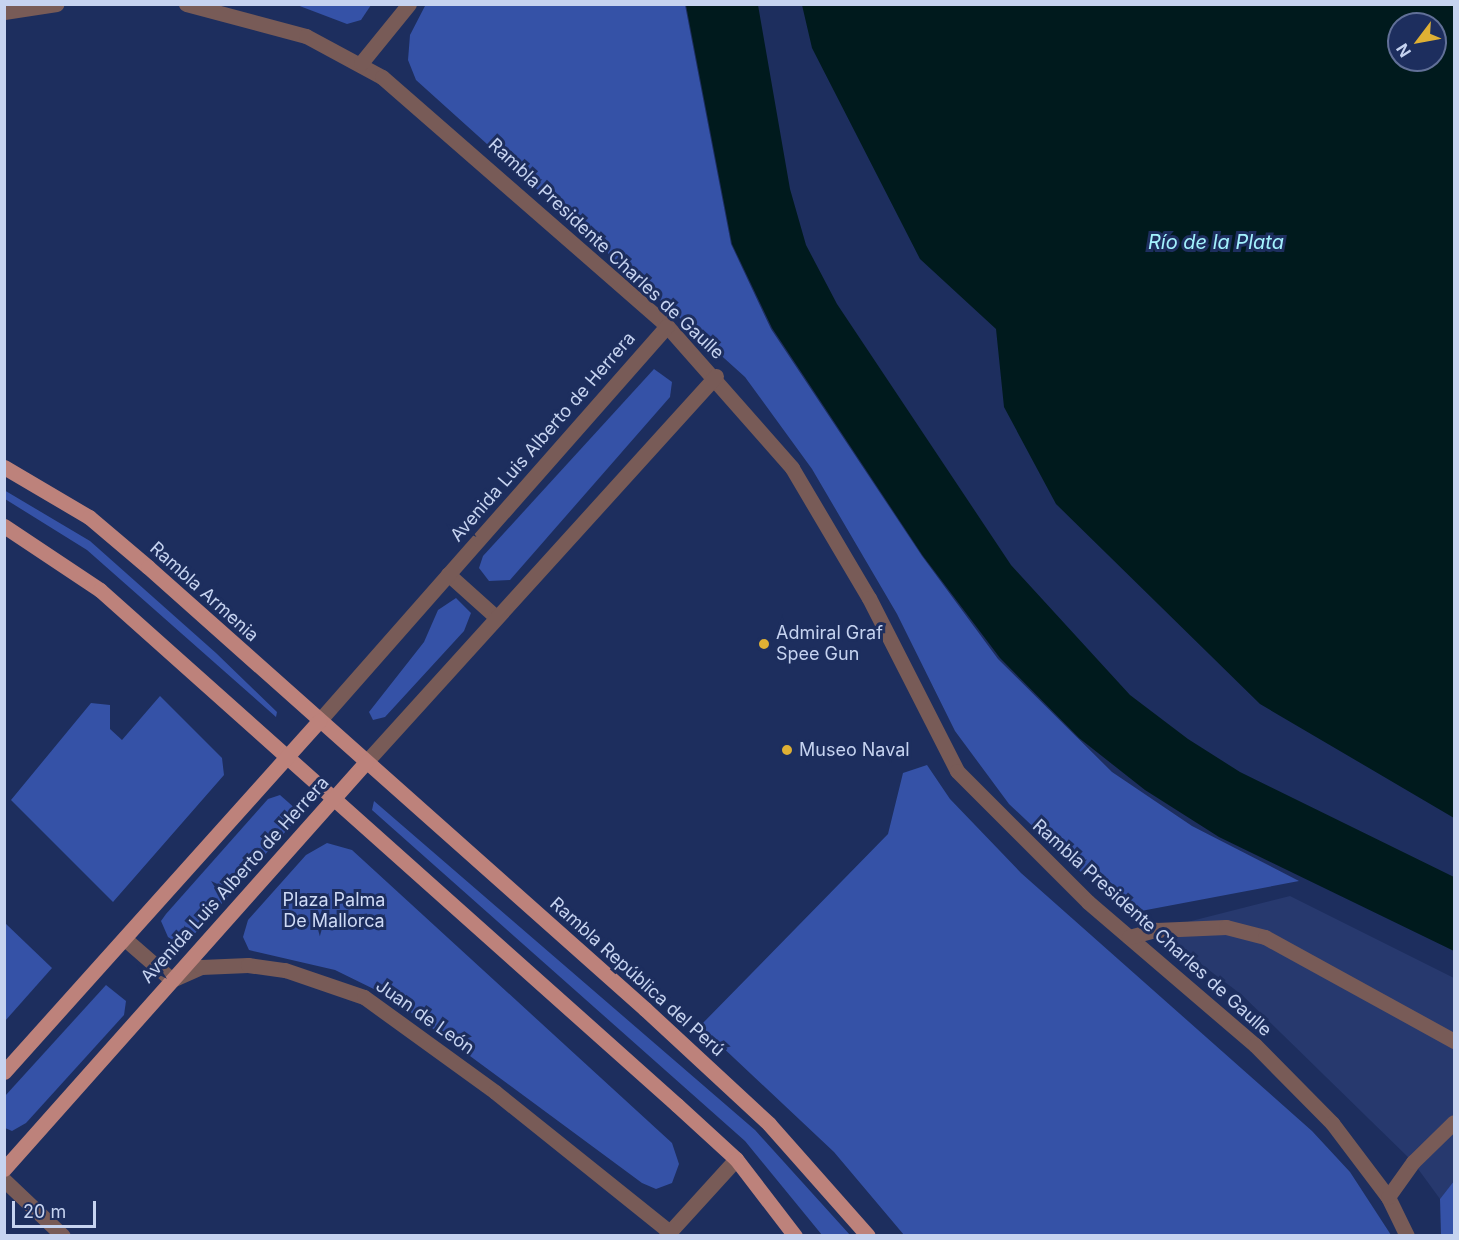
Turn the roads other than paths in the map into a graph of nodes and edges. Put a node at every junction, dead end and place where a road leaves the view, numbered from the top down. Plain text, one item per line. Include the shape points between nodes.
1 (56, 4) edge
2 (186, 4) edge
3 (409, 4) edge
4 (226, 9) edge
5 (4, 12) edge
6 (361, 63) junction
7 (667, 326) junction
8 (716, 376) junction
9 (4, 467) edge
10 (4, 526) edge
11 (448, 574) junction
12 (496, 617) junction
13 (319, 721) junction
14 (286, 758) junction
15 (366, 762) junction
16 (333, 799) junction
17 (1129, 937) junction
18 (124, 939) junction
19 (172, 980) junction
20 (1455, 1041) edge
21 (4, 1072) edge
22 (1455, 1122) edge
23 (736, 1159) junction
24 (4, 1169) edge
25 (4, 1180) edge
26 (1388, 1197) junction
27 (668, 1234) edge
28 (63, 1236) edge
29 (795, 1236) edge
30 (868, 1236) edge
31 (1407, 1236) edge

1 - 5 street
2 - 4 street, Rambla Presidente Charles de Gaulle
3 - 6 street
4 - 6 street, Rambla Presidente Charles de Gaulle via 306,36
6 - 7 street, Rambla Presidente Charles de Gaulle via 406,94
7 - 8 street, Rambla Presidente Charles de Gaulle
7 - 11 street, Avenida Luis Alberto de Herrera
8 - 12 street, Avenida Luis Alberto de Herrera
8 - 17 street, Rambla Presidente Charles de Gaulle via 792,468 869,598 957,771
9 - 13 main road, Rambla Armenia via 89,517
10 - 14 main road via 100,590
11 - 12 street
11 - 13 street, Avenida Luis Alberto de Herrera
12 - 15 street, Avenida Luis Alberto de Herrera
13 - 14 main road, Avenida Luis Alberto de Herrera
13 - 15 main road, Rambla Armenia
14 - 16 main road
14 - 18 main road, Avenida Luis Alberto de Herrera
15 - 16 main road, Avenida Luis Alberto de Herrera
15 - 30 main road, Rambla República del Perú via 769,1124
16 - 19 main road, Avenida Luis Alberto de Herrera
16 - 23 main road
17 - 20 street via 1226,927 1264,937
17 - 26 street, Rambla Presidente Charles de Gaulle via 1255,1045 1332,1123
18 - 19 street
18 - 21 main road, Avenida Luis Alberto de Herrera
19 - 24 main road, Avenida Luis Alberto de Herrera
19 - 27 street, Juan de León via 201,967 248,965 285,970 364,997 495,1092
22 - 26 street via 1413,1162
23 - 27 street
23 - 29 main road
25 - 28 street
26 - 31 street, Rambla Presidente Charles de Gaulle

